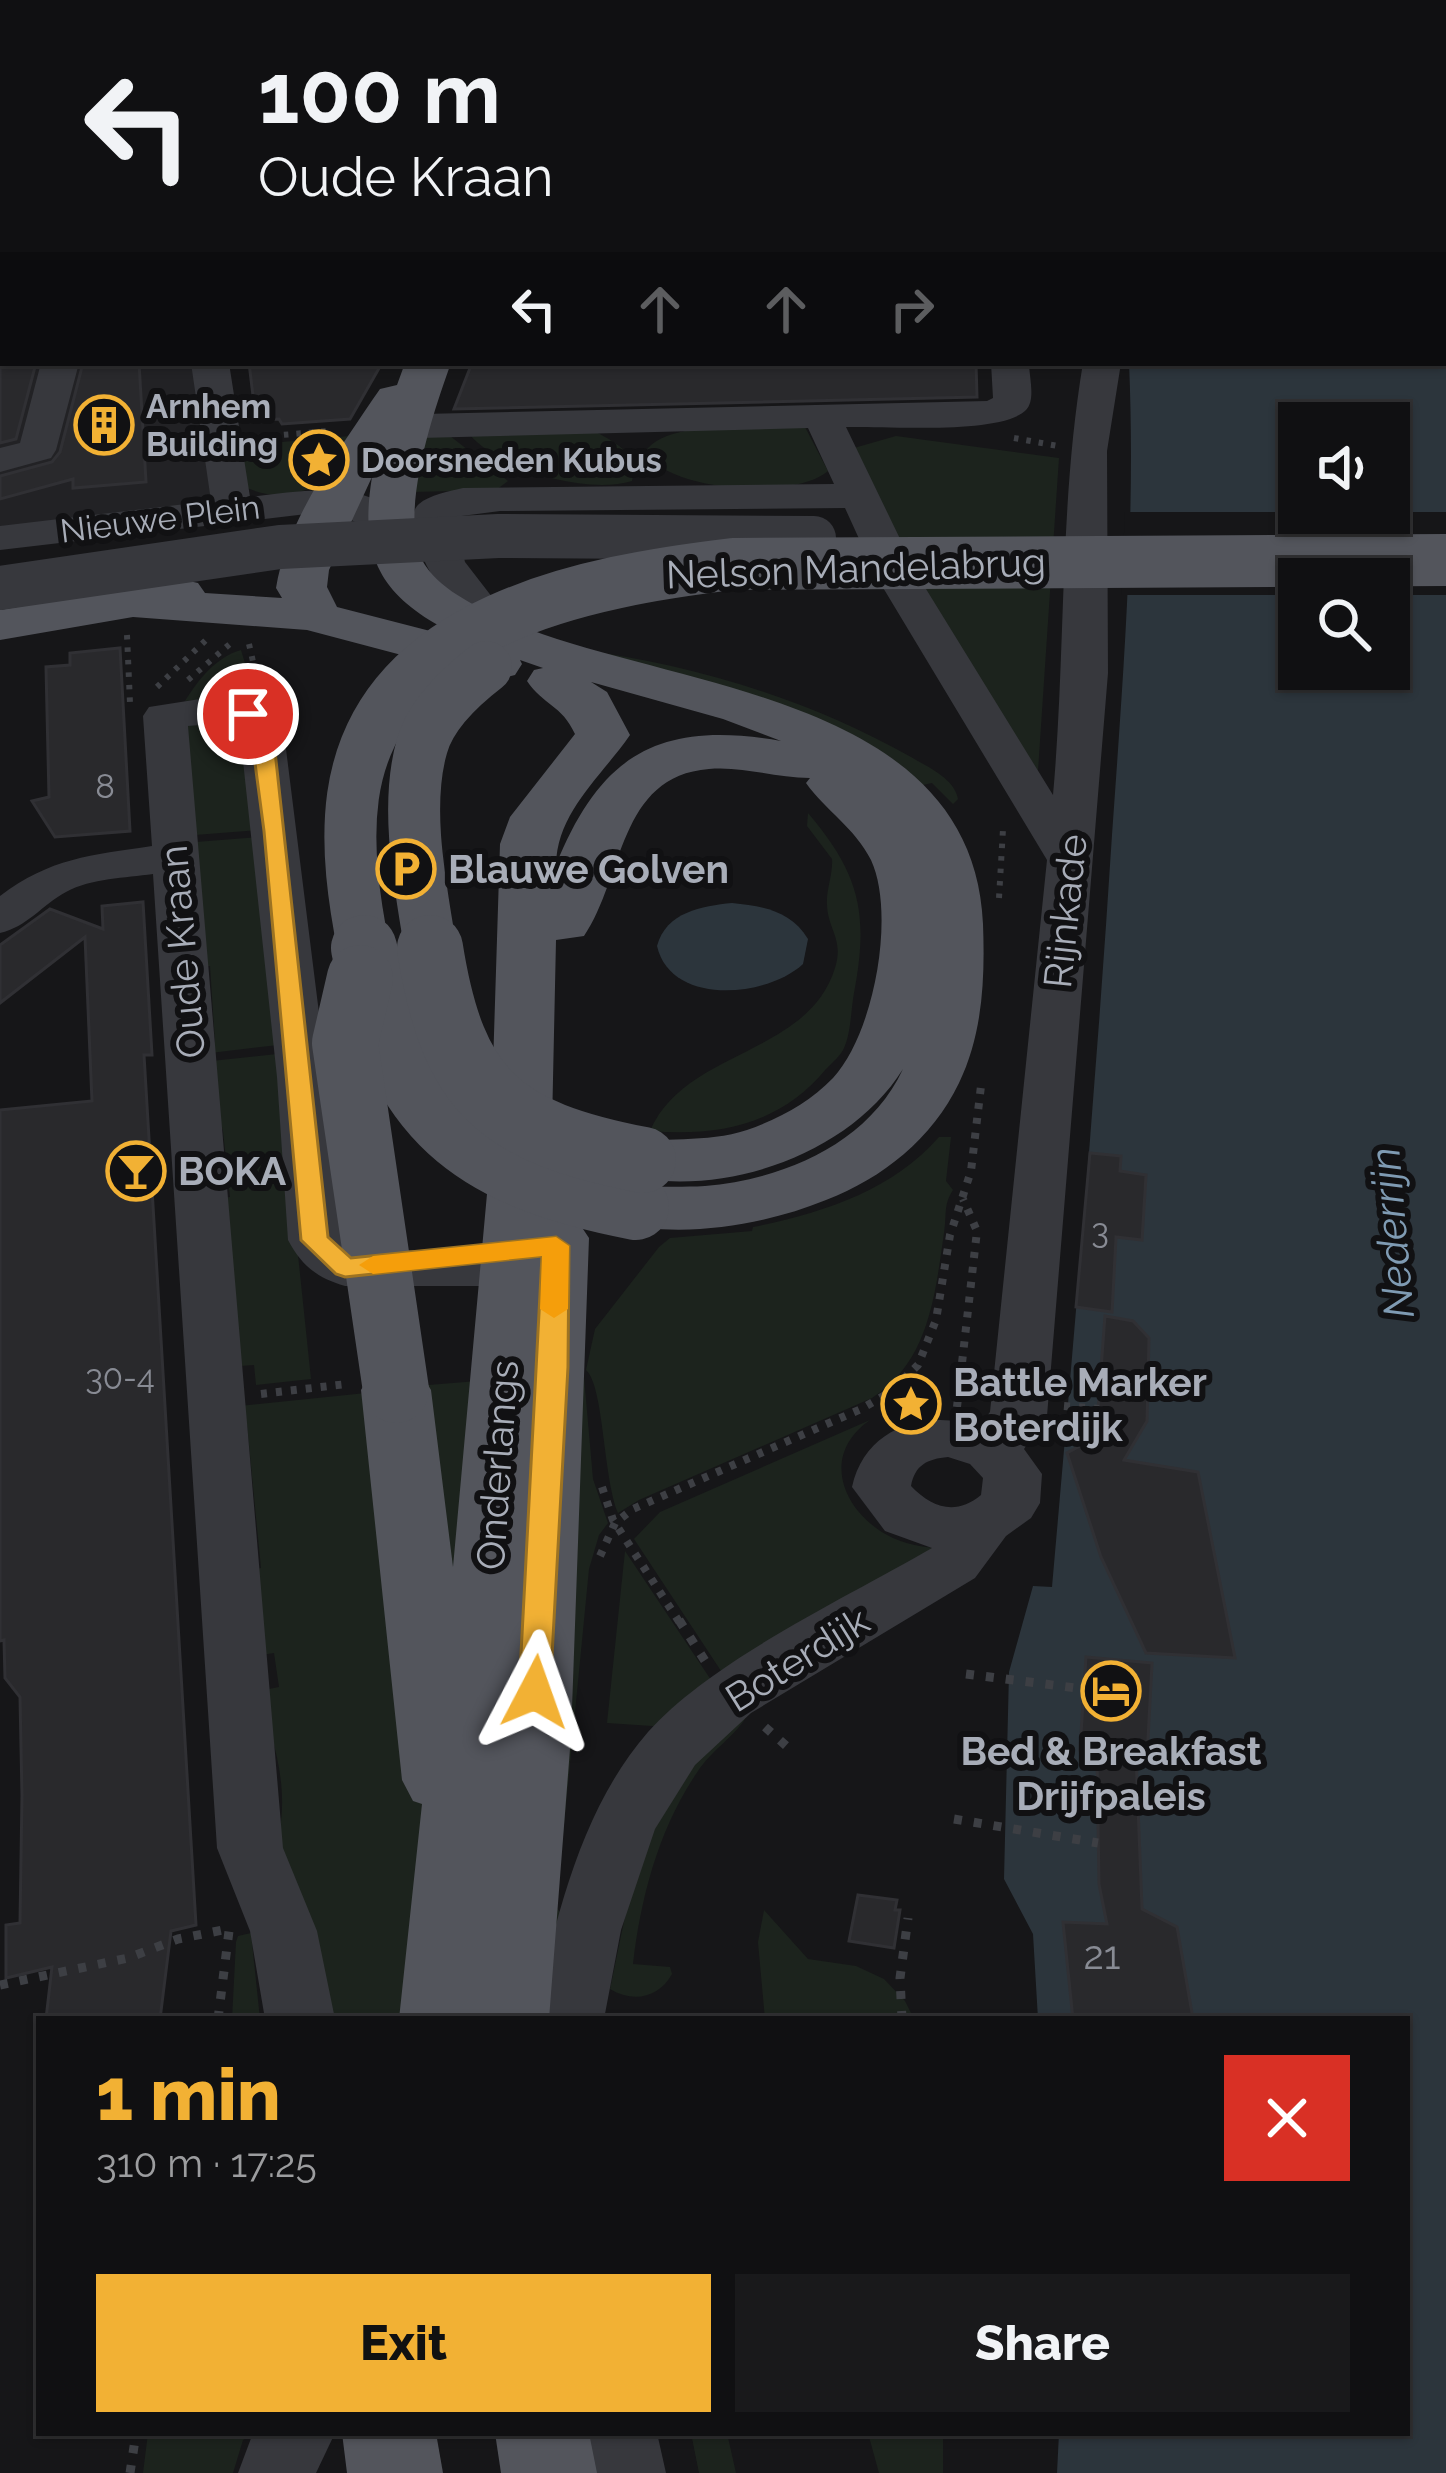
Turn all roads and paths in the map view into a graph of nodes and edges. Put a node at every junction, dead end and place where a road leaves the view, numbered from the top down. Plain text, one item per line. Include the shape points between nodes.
1 (59, 366) edge
2 (210, 366) edge
3 (426, 366) edge
4 (1010, 366) edge
5 (1102, 366) edge
6 (823, 419) junction
7 (406, 425) junction
8 (1005, 436) dead end
9 (1088, 451) junction
10 (32, 463) edge
11 (210, 475) junction
12 (857, 496) junction
13 (335, 502) junction
14 (0, 511) edge
15 (82, 528) junction
16 (390, 535) junction
17 (0, 538) edge
18 (1446, 541) edge
19 (1446, 560) edge
20 (54, 578) joint
21 (1278, 583) edge
22 (1410, 583) edge
23 (1446, 583) edge
24 (301, 588) junction
25 (6, 612) edge
26 (134, 618) junction
27 (346, 623) junction
28 (245, 631) dead end
29 (502, 637) junction
30 (554, 680) junction
31 (676, 700) junction
32 (147, 709) junction
33 (256, 721) junction
34 (805, 763) junction
35 (173, 857) junction
36 (1070, 860) junction
37 (0, 920) edge
38 (563, 924) junction
39 (365, 957) junction
40 (978, 1108) dead end
41 (675, 1184) junction
42 (963, 1199) junction
43 (535, 1258) junction
44 (1069, 1407) dead end
45 (1099, 1409) dead end
46 (970, 1443) junction
47 (983, 1525) junction
48 (966, 1674) dead end
49 (1084, 1689) dead end
50 (729, 1696) junction
51 (953, 1820) dead end
52 (1098, 1843) dead end
53 (454, 1857) junction
54 (908, 1918) dead end
55 (178, 1939) dead end
56 (0, 1985) edge
57 (300, 2016) edge
58 (441, 2016) edge
59 (507, 2016) edge
60 (569, 2016) edge
61 (902, 2016) edge
62 (136, 2436) edge
63 (295, 2436) edge
64 (389, 2436) edge
65 (543, 2436) edge
66 (621, 2436) edge
67 (130, 2473) edge
68 (277, 2473) edge
69 (395, 2473) edge
70 (549, 2473) edge
71 (628, 2473) edge

1 - 10 street
2 - 11 street
3 - 7 main road via 410,378
4 - 6 street via 1012,404 994,412
5 - 9 street, Rijnkade
6 - 7 street
6 - 12 street
7 - 11 path
7 - 13 main road
7 - 16 main road
8 - 9 path
9 - 36 street, Rijnkade via 1086,674
11 - 13 street, Nieuwe Plein
11 - 14 street, Nieuwe Plein
11 - 15 street, Nieuwe Plein
12 - 29 street via 482,500 434,511 430,532
12 - 36 street
13 - 16 street, Nieuwe Plein via 367,511
13 - 24 main road
15 - 17 street, Nieuwe Plein
15 - 25 street via 130,544 128,569 88,597
16 - 24 main road, Nieuwe Plein via 370,566
16 - 29 main road via 406,575 430,597
18 - 20 street, Nelson Mandelabrug, bridge via 498,536 280,547
19 - 39 main road, Nelson Mandelabrug, bridge via 733,565 629,578 532,606 467,636 426,668 366,749 352,814
20 - 25 street, Nieuwe Plein, bridge
21 - 41 main road, Nelson Mandelabrug, bridge via 724,588 583,618 511,649 453,696 422,745 414,790 446,1028 466,1071 507,1113
22 - 23 main road
24 - 26 main road, Nieuwe Plein via 197,590
24 - 27 main road
25 - 26 main road, Nieuwe Plein
26 - 27 main road, Nieuwe Plein via 250,608
26 - 32 path
27 - 30 main road, Nieuwe Plein
28 - 33 path via 261,698
29 - 31 main road
30 - 31 main road, Nieuwe Plein
30 - 43 main road via 588,704 603,735 538,817 528,844
31 - 34 main road
31 - 38 main road via 571,822 563,841
31 - 41 main road via 757,711 885,778 932,824 952,872 959,941 946,1043 895,1131 826,1177 754,1202
32 - 33 street via 226,708
32 - 35 street, Oude Kraan
33 - 43 street via 275,831 315,1240 345,1268
34 - 38 main road via 732,752 689,756 640,775 603,826
34 - 41 main road via 853,798 902,865 913,898 896,1024 866,1080 834,1110
35 - 37 street via 73,872
35 - 57 street, Oude Kraan via 250,1848 283,1918
36 - 46 street, Rijnkade via 1018,1416
38 - 43 main road via 565,1084
39 - 41 main road, Nelson Mandelabrug, bridge via 383,1031 419,1100 508,1173 559,1193
39 - 53 main road, bridge via 344,1043
40 - 42 path
42 - 46 path via 977,1231 957,1410
42 - 50 path via 936,1320 918,1365 890,1392 615,1523
43 - 53 main road, Onderlangs
43 - 59 main road, Onderlangs via 533,1714
44 - 45 path
46 - 47 street via 1013,1474 999,1516
46 - 47 street via 906,1446 891,1457 881,1487 902,1516 922,1526
47 - 50 street, Boterdijk via 954,1563
48 - 49 path
50 - 60 street, Boterdijk via 672,1748 622,1829 586,1930
51 - 52 path
53 - 58 main road, Onderlangs
54 - 61 path
55 - 56 path
62 - 67 path
63 - 68 street
64 - 69 main road
65 - 70 main road
66 - 71 street

